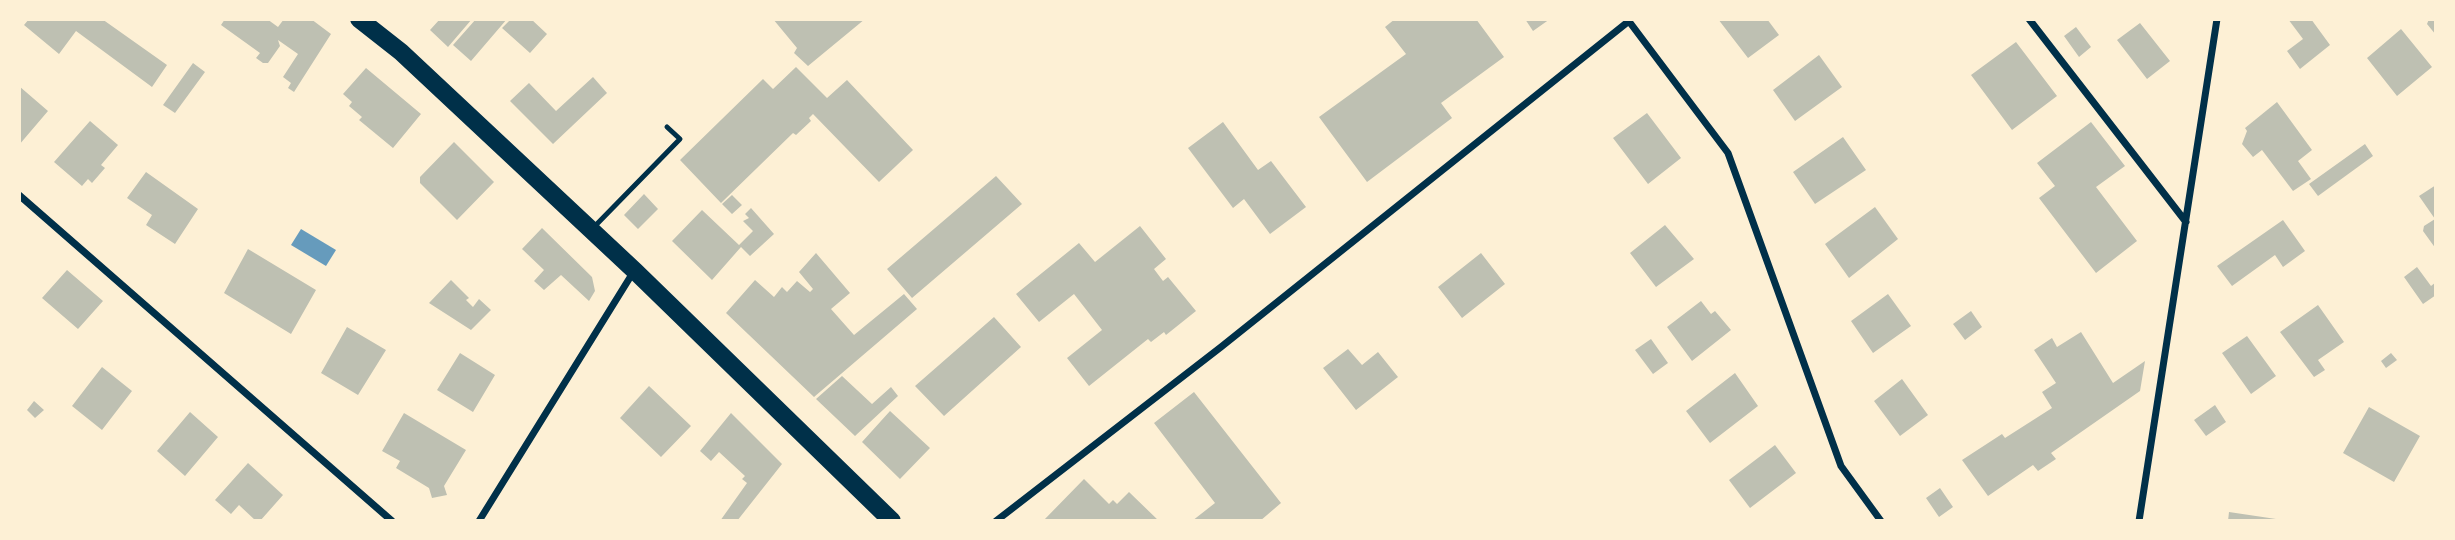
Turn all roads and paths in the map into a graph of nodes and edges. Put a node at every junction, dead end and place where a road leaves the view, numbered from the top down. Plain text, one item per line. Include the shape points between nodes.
1 (359, 19) edge
2 (2029, 19) edge
3 (2217, 19) edge
4 (1628, 20) edge
5 (667, 127) dead end
6 (19, 195) edge
7 (2186, 222) junction
8 (591, 230) junction
9 (635, 271) junction
10 (392, 521) edge
11 (479, 521) edge
12 (892, 521) edge
13 (996, 521) edge
14 (1881, 521) edge
15 (2139, 521) edge

1 - 8 main road via 401,52
2 - 7 street
3 - 7 street
4 - 13 street via 1232,339
4 - 14 street via 1728,153 1841,466
5 - 8 lane via 680,139
6 - 10 street
7 - 15 street
8 - 9 main road
9 - 11 street
9 - 12 main road

